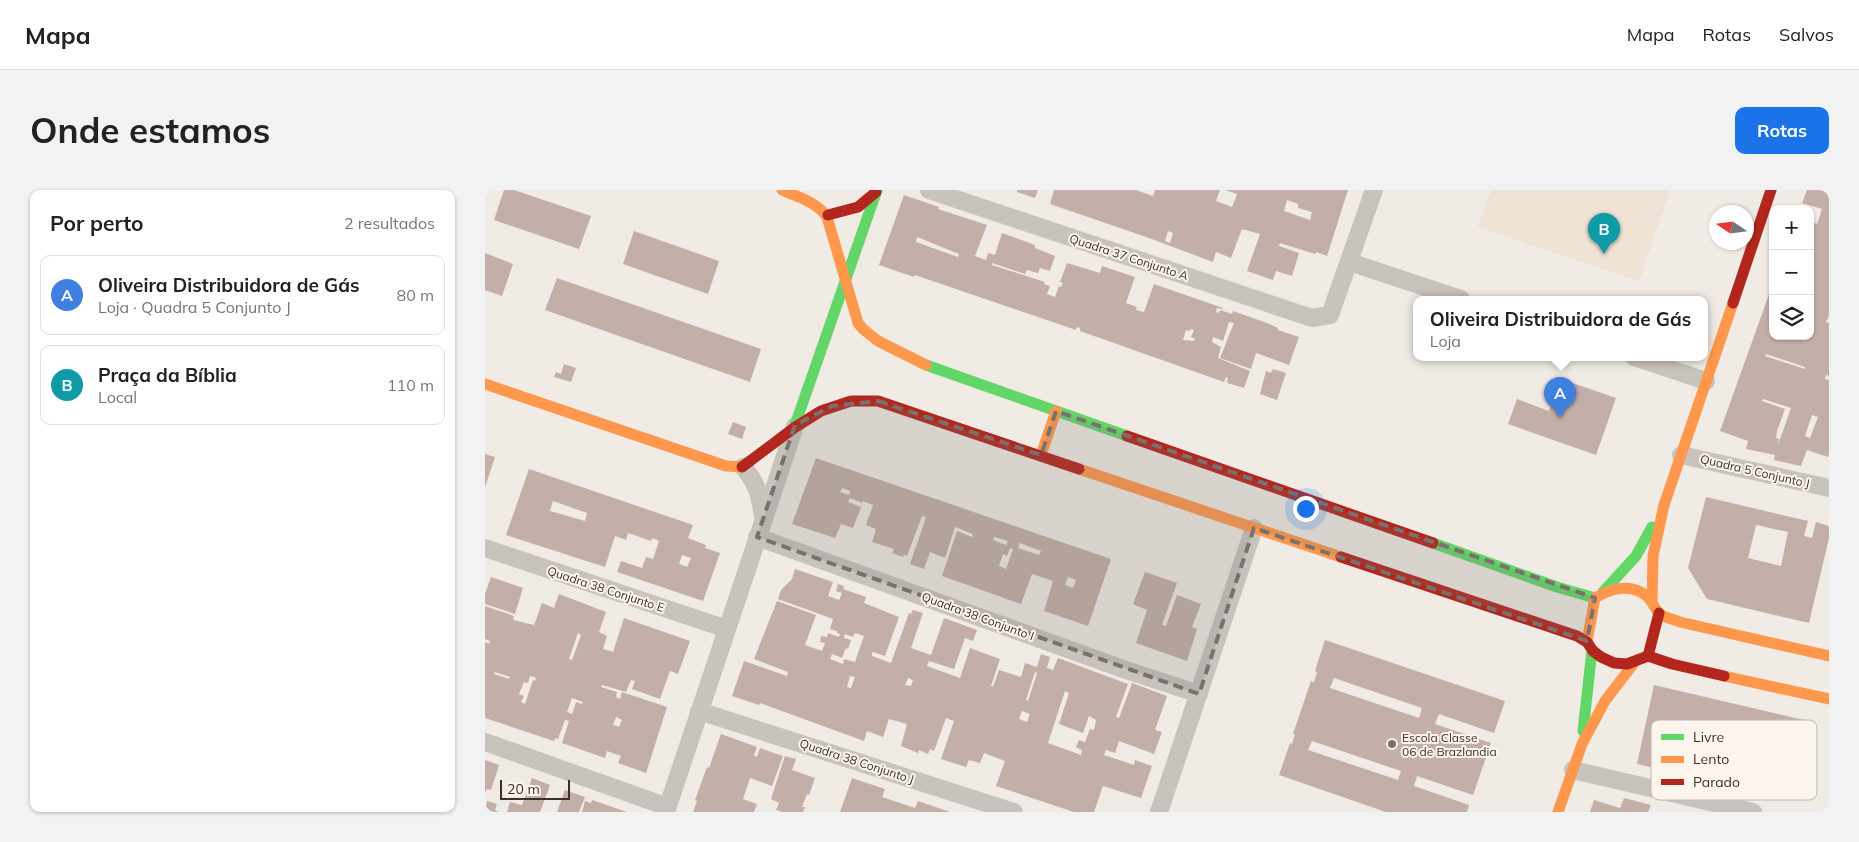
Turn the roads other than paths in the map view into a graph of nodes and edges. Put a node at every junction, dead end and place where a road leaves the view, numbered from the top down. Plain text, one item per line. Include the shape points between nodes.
1 (782, 190) edge
2 (929, 190) edge
3 (1374, 190) edge
4 (1771, 190) edge
5 (877, 191) edge
6 (828, 215) junction
7 (1349, 262) junction
8 (845, 283) junction
9 (1452, 296) edge
10 (1646, 361) edge
11 (1706, 381) junction
12 (485, 384) edge
13 (1056, 411) junction
14 (795, 426) junction
15 (1041, 455) junction
16 (1681, 455) junction
17 (743, 467) junction
18 (1829, 488) edge
19 (1664, 505) junction
20 (763, 519) junction
21 (1255, 528) junction
22 (757, 537) junction
23 (485, 548) edge
24 (1599, 595) junction
25 (1652, 601) junction
26 (1659, 612) junction
27 (727, 629) junction
28 (1589, 645) junction
29 (1648, 656) junction
30 (1829, 656) edge
31 (1634, 663) junction
32 (1199, 694) junction
33 (1829, 699) edge
34 (699, 711) junction
35 (485, 742) edge
36 (1582, 744) junction
37 (1573, 770) junction
38 (1651, 790) edge
39 (1693, 800) edge
40 (1729, 809) edge
41 (667, 810) edge
42 (1014, 812) edge
43 (1161, 812) edge
44 (1558, 812) edge
45 (1753, 812) edge

1 - 6 street via 811,202
2 - 7 street, Quadra 37 Conjunto A via 1312,318 1330,315
3 - 7 street
4 - 11 street
5 - 6 street via 858,207
5 - 8 street
6 - 8 street
7 - 9 street
8 - 13 street via 859,324 881,344 923,364
8 - 14 street
10 - 11 street
11 - 16 street
12 - 17 street via 726,466
13 - 15 street
13 - 24 street via 1557,588
14 - 15 street via 832,406 853,400 878,400
14 - 17 street
14 - 20 street
15 - 21 street
16 - 18 street, Quadra 5 Conjunto J
16 - 19 street
17 - 20 street via 759,490
19 - 24 street via 1636,556
19 - 25 street via 1653,556
20 - 22 street
21 - 28 street
21 - 32 street
22 - 27 street
22 - 32 street, Quadra 38 Conjunto I
23 - 27 street, Quadra 38 Conjunto E
24 - 25 street via 1620,587 1638,590
24 - 28 street
25 - 26 street
26 - 29 street
26 - 30 street via 1680,622
27 - 34 street
28 - 31 street via 1603,660 1618,664
28 - 36 street
29 - 31 street
29 - 33 street
31 - 36 street via 1605,701
32 - 43 street
34 - 41 street
34 - 42 street, Quadra 38 Conjunto J
35 - 41 street
36 - 37 street
37 - 38 street
37 - 44 street
39 - 40 street
40 - 45 street

